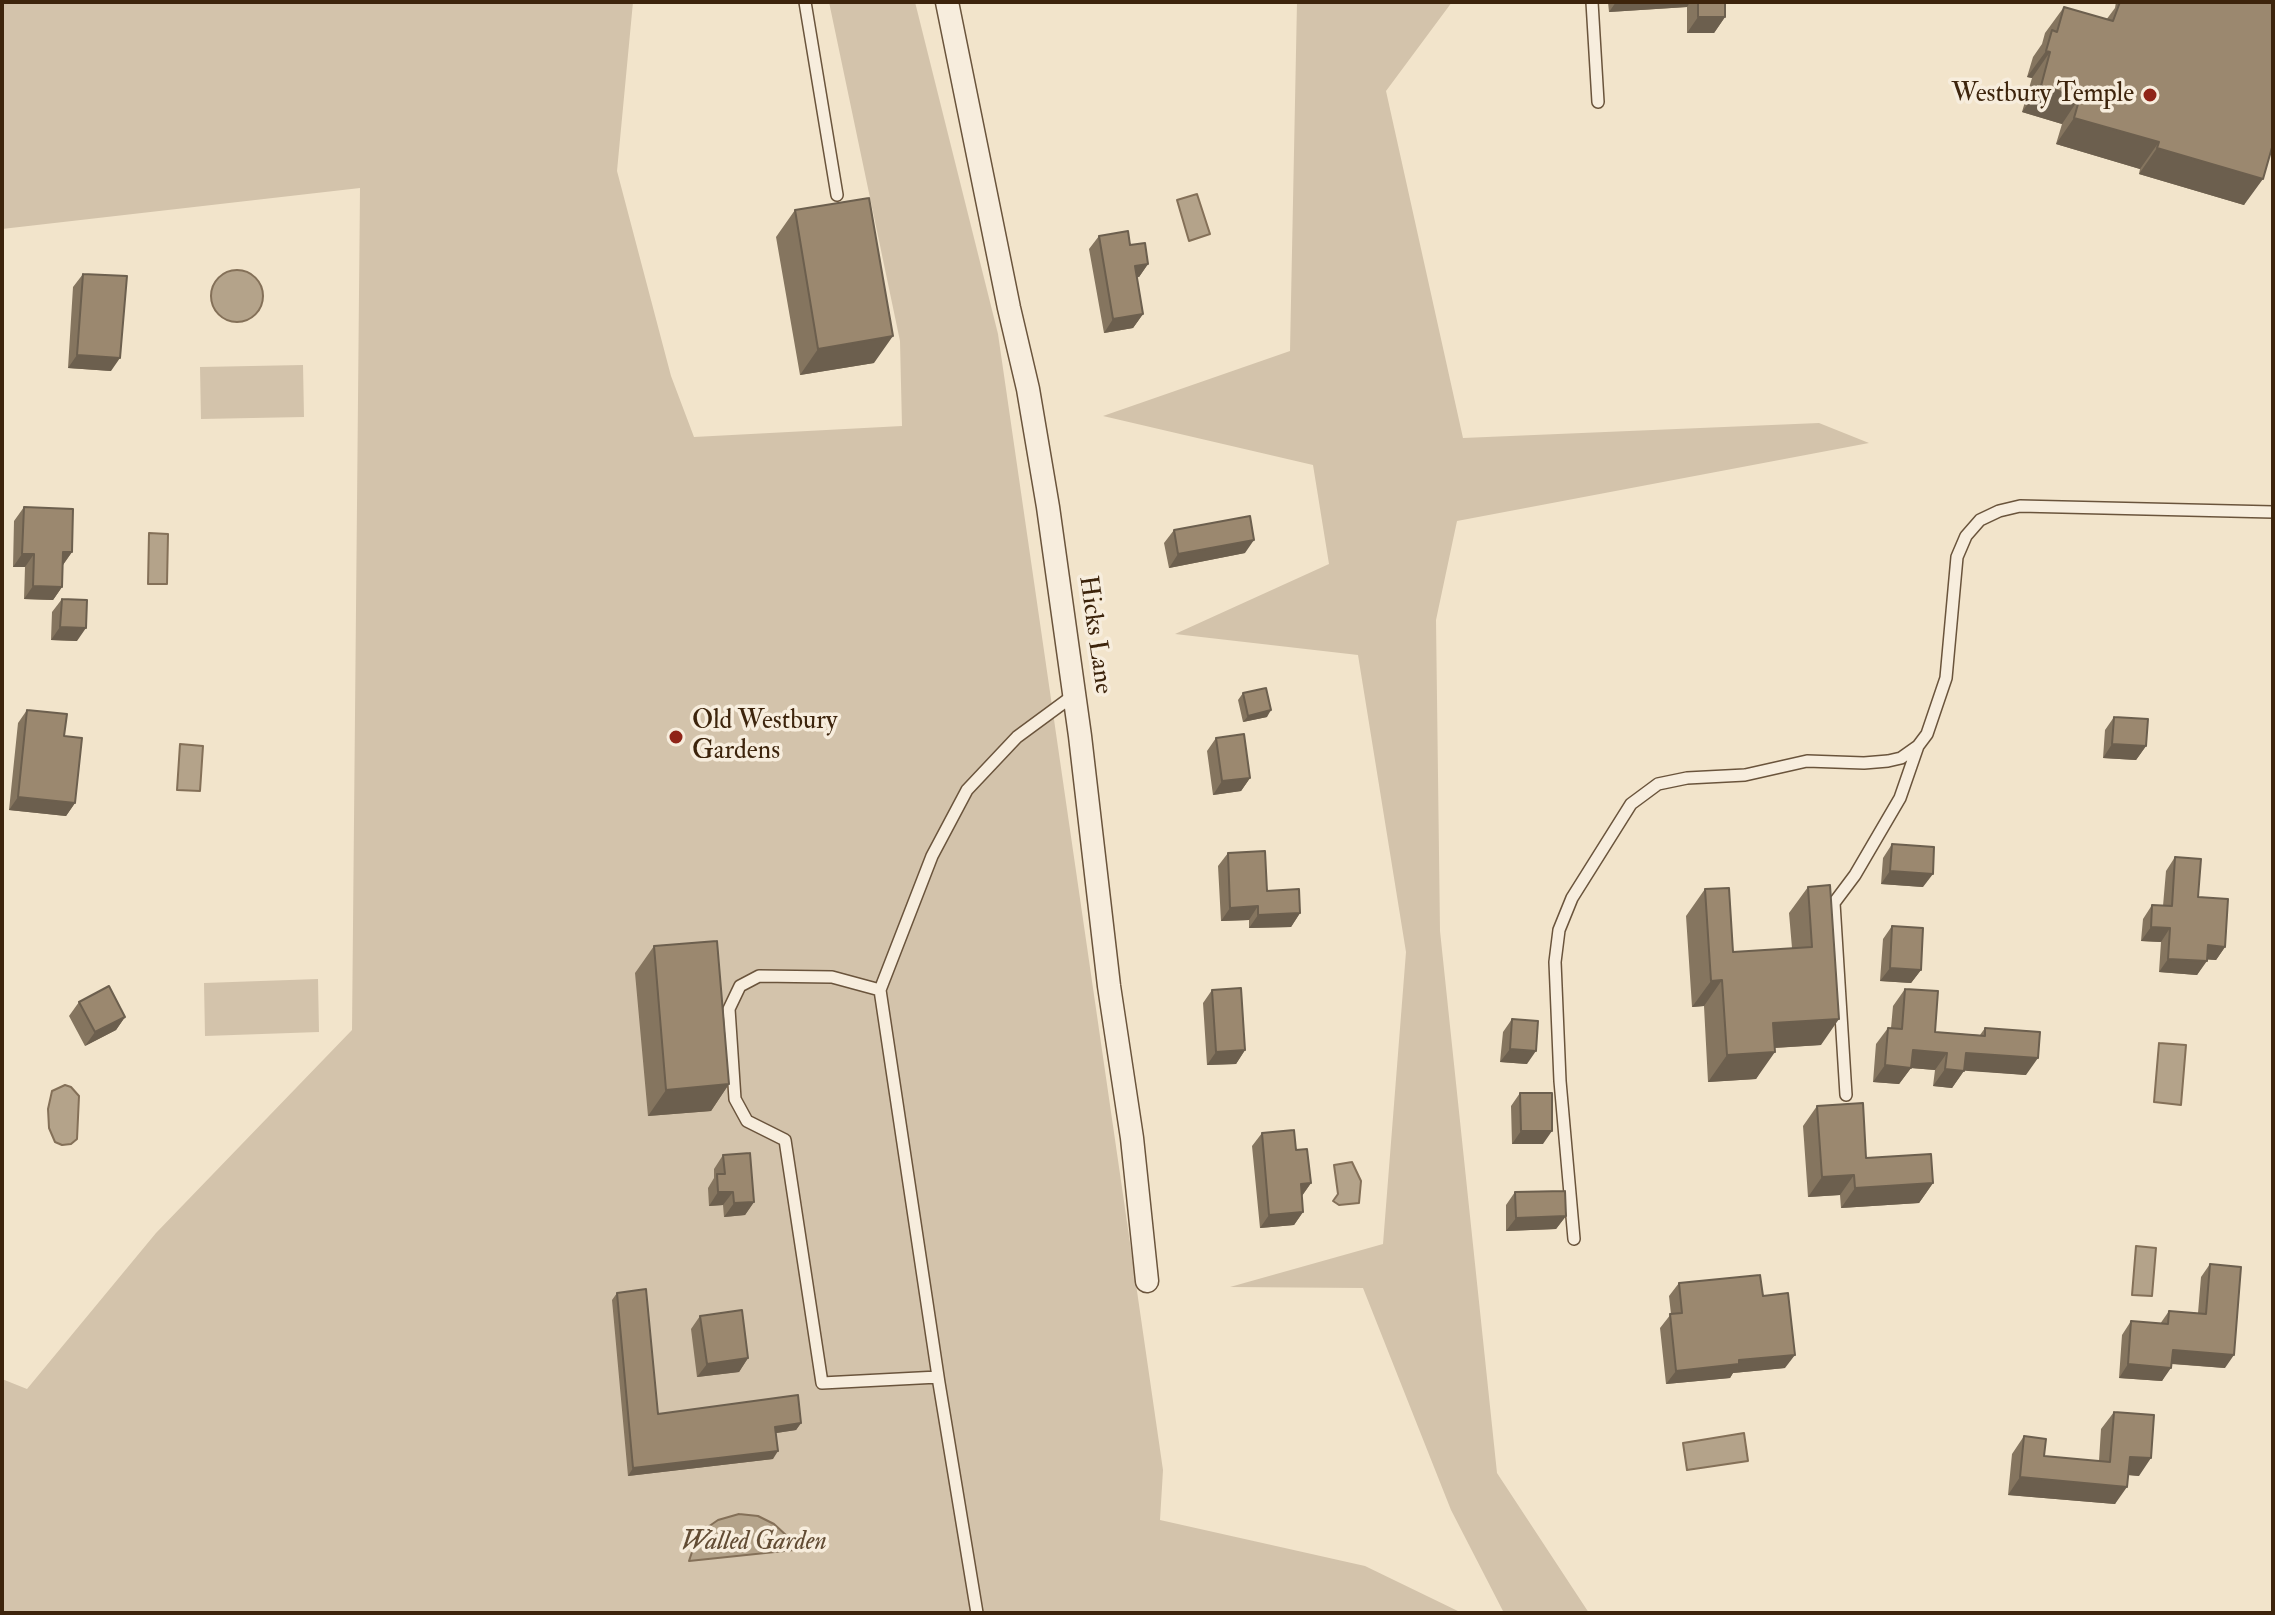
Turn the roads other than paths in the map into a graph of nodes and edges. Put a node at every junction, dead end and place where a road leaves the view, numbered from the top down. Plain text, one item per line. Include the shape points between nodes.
1 (805, 2) edge
2 (947, 2) edge
3 (1592, 2) edge
4 (1598, 102) dead end
5 (837, 195) dead end
6 (2273, 512) edge
7 (1074, 695) junction
8 (1918, 746) junction
9 (880, 990) junction
10 (1846, 1095) dead end
11 (1574, 1239) dead end
12 (1147, 1281) dead end
13 (938, 1377) junction
14 (977, 1613) edge

1 - 5 lane
2 - 7 street, Hicks Lane via 1028,389
3 - 4 lane
6 - 8 lane via 2020,506 1980,520 1957,557 1946,678
7 - 9 lane via 1017,737 967,790 932,856
7 - 12 street, Hicks Lane
8 - 10 lane via 1900,798 1834,903
8 - 11 lane via 1888,761 1807,761 1745,775 1687,778 1658,784 1631,804 1572,898 1556,951 1560,1081
9 - 13 lane
9 - 13 lane via 832,977 759,976 740,986 729,1009 735,1099 747,1121 785,1140 822,1383
13 - 14 lane

